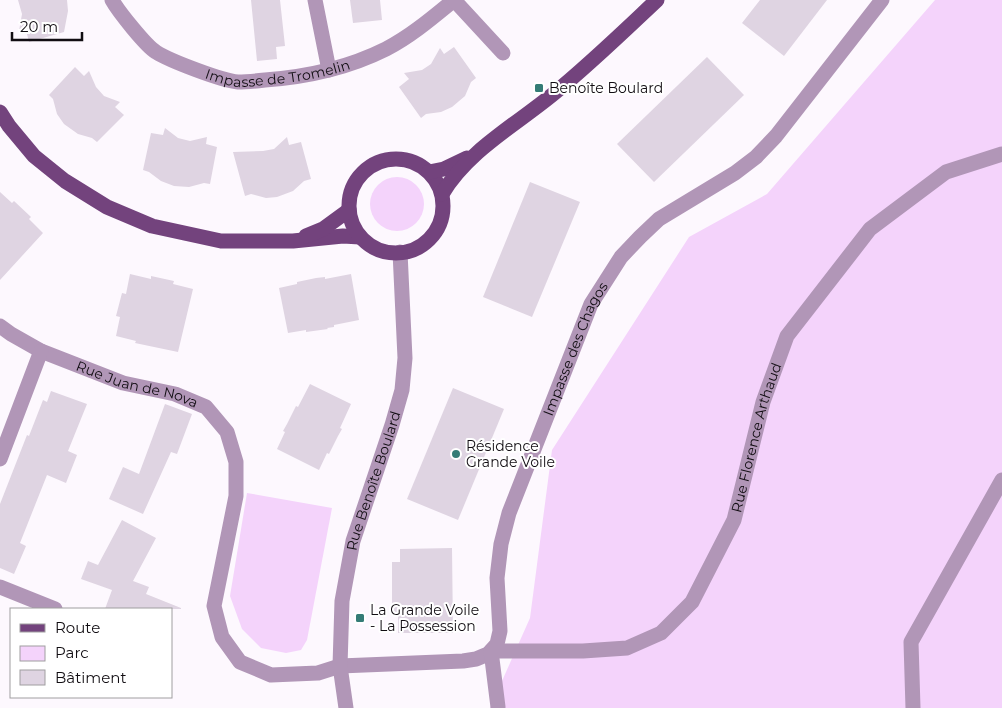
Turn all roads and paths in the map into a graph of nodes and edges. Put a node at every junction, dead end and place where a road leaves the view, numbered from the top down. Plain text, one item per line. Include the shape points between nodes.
1 (112, 0) edge
2 (315, 0) edge
3 (454, 0) edge
4 (657, 0) edge
5 (882, 0) edge
6 (503, 53) dead end
7 (329, 70) junction
8 (0, 112) edge
9 (1002, 154) edge
10 (473, 156) junction
11 (429, 172) junction
12 (442, 194) junction
13 (349, 210) junction
14 (360, 236) junction
15 (293, 241) junction
16 (400, 252) junction
17 (0, 326) edge
18 (41, 351) junction
19 (0, 459) edge
20 (1002, 480) edge
21 (0, 587) edge
22 (52, 608) edge
23 (491, 651) junction
24 (340, 666) junction
25 (498, 707) dead end
26 (346, 708) edge
27 (914, 708) edge

1 - 7 street, Impasse de Tromelin via 155,52 200,71 237,82 296,78
2 - 7 street
3 - 6 street
3 - 7 street, Impasse de Tromelin via 426,24 386,49
4 - 10 main road via 552,95
5 - 23 street, Impasse des Chagos via 756,157 659,220 622,257 591,304 509,513 497,578 500,632
8 - 15 main road via 34,156 64,181 107,207 152,226 221,240
9 - 23 street, Rue Florence Arthaud via 946,172 870,229 787,336 764,402 734,520 692,602 661,633 627,648
10 - 11 main road
10 - 12 main road via 449,181
11 - 12 main road
11 - 13 main road via 405,160 377,163 356,182
12 - 16 main road via 441,221 434,233 425,243
13 - 14 main road
13 - 15 main road via 323,228
14 - 15 main road
14 - 16 main road via 384,251
16 - 24 street, Rue Benoîte Boulard via 405,358 402,390 353,541 342,601
17 - 18 street, Rue Juan de Nova
18 - 19 street
18 - 24 street, Rue Juan de Nova via 124,384 175,394 206,407 227,432 236,462 236,496 214,606 222,637 240,662 271,675 318,673
20 - 27 street via 911,642
21 - 22 street
23 - 24 street via 476,660 463,662
23 - 25 street
24 - 26 street, Rue Benoîte Boulard

